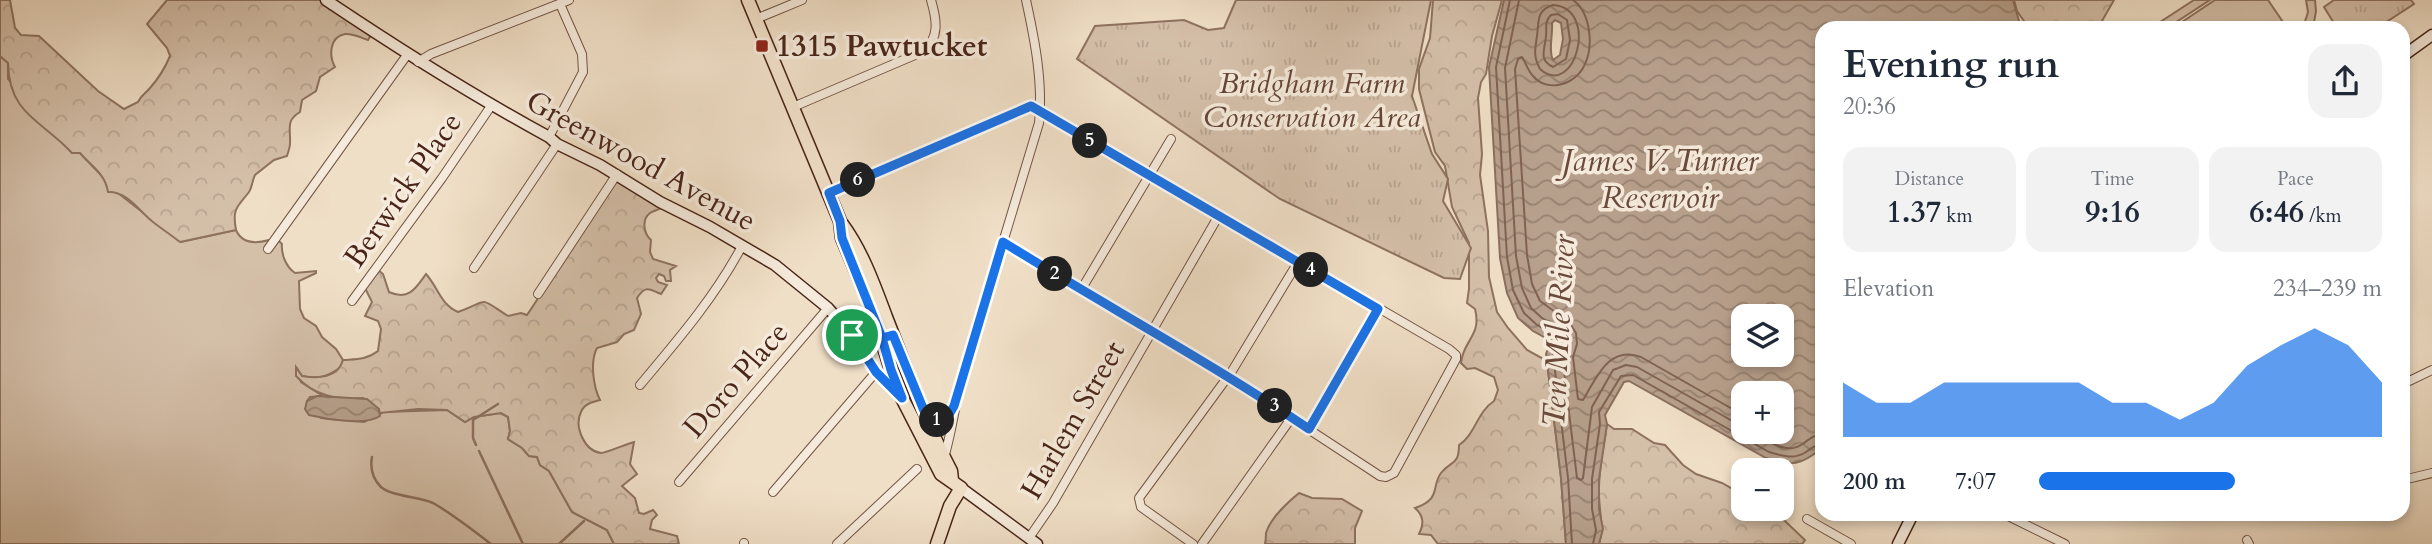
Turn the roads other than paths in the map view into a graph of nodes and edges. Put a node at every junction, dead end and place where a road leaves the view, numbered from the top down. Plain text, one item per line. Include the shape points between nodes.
1 (326, 0) edge
2 (569, 0) edge
3 (747, 0) edge
4 (802, 0) edge
5 (931, 0) edge
6 (1026, 0) edge
7 (556, 3) edge
8 (756, 19) junction
9 (2430, 40) edge
10 (2410, 52) edge
11 (407, 55) junction
12 (418, 62) junction
13 (491, 106) junction
14 (793, 107) junction
15 (1041, 110) junction
16 (1171, 139) dead end
17 (553, 141) junction
18 (617, 174) junction
19 (1148, 174) junction
20 (829, 193) junction
21 (1219, 215) junction
22 (1003, 242) junction
23 (742, 246) junction
24 (268, 249) dead end
25 (1298, 262) junction
26 (474, 268) dead end
27 (1081, 290) junction
28 (538, 294) dead end
29 (352, 301) dead end
30 (828, 308) junction
31 (1378, 309) junction
32 (1150, 330) junction
33 (852, 335) junction
34 (887, 337) junction
35 (2432, 370) edge
36 (876, 372) junction
37 (1227, 376) junction
38 (2410, 381) edge
39 (640, 385) dead end
40 (902, 398) junction
41 (954, 406) junction
42 (1292, 417) junction
43 (927, 418) junction
44 (1309, 429) junction
45 (944, 457) junction
46 (917, 469) dead end
47 (2432, 473) edge
48 (2410, 478) edge
49 (679, 482) dead end
50 (956, 484) junction
51 (773, 492) dead end
52 (1807, 519) dead end
53 (1910, 521) edge
54 (2018, 521) edge
55 (1033, 541) edge
56 (838, 544) edge
57 (937, 544) edge
58 (1193, 544) edge
59 (1202, 544) edge
60 (1851, 544) edge
61 (1899, 544) edge
62 (2065, 544) edge

1 - 11 street, Greenwood Avenue
2 - 7 street
3 - 8 main road
4 - 8 street
5 - 14 street via 936,33 930,46
6 - 15 street
7 - 12 street
7 - 17 street via 584,64
8 - 14 main road
9 - 10 street
11 - 12 street, Greenwood Avenue
11 - 24 street
12 - 13 street, Greenwood Avenue
13 - 17 street, Greenwood Avenue
13 - 29 street, Berwick Place
14 - 20 main road
15 - 19 street
15 - 20 street via 1031,106
15 - 22 street
16 - 19 street
17 - 18 street, Greenwood Avenue
17 - 26 street
18 - 23 street, Greenwood Avenue
18 - 28 street
19 - 21 street
19 - 27 street
20 - 34 main road via 842,238
21 - 25 street
21 - 32 street, Harlem Street
22 - 27 street
22 - 41 street
23 - 30 street, Greenwood Avenue via 775,265
23 - 39 street via 683,335
25 - 31 street
25 - 37 street
27 - 32 street
30 - 33 street, Greenwood Avenue
30 - 49 street, Doro Place
31 - 44 street
31 - 44 street via 1456,355 1394,472 1380,476
32 - 37 street
32 - 55 street, Harlem Street
33 - 34 main road via 864,340
33 - 36 street, Greenwood Avenue
34 - 40 main road via 891,370
34 - 43 main road
35 - 38 street
36 - 40 street, Greenwood Avenue
36 - 51 street
37 - 42 street
37 - 58 street via 1139,498 1140,507
40 - 50 main road via 941,474
41 - 43 street via 947,418
41 - 45 street
42 - 44 street
42 - 59 street
43 - 45 main road
45 - 50 main road
46 - 56 street
47 - 48 street
50 - 55 street
50 - 57 main road
52 - 60 street
53 - 61 street
54 - 62 street

